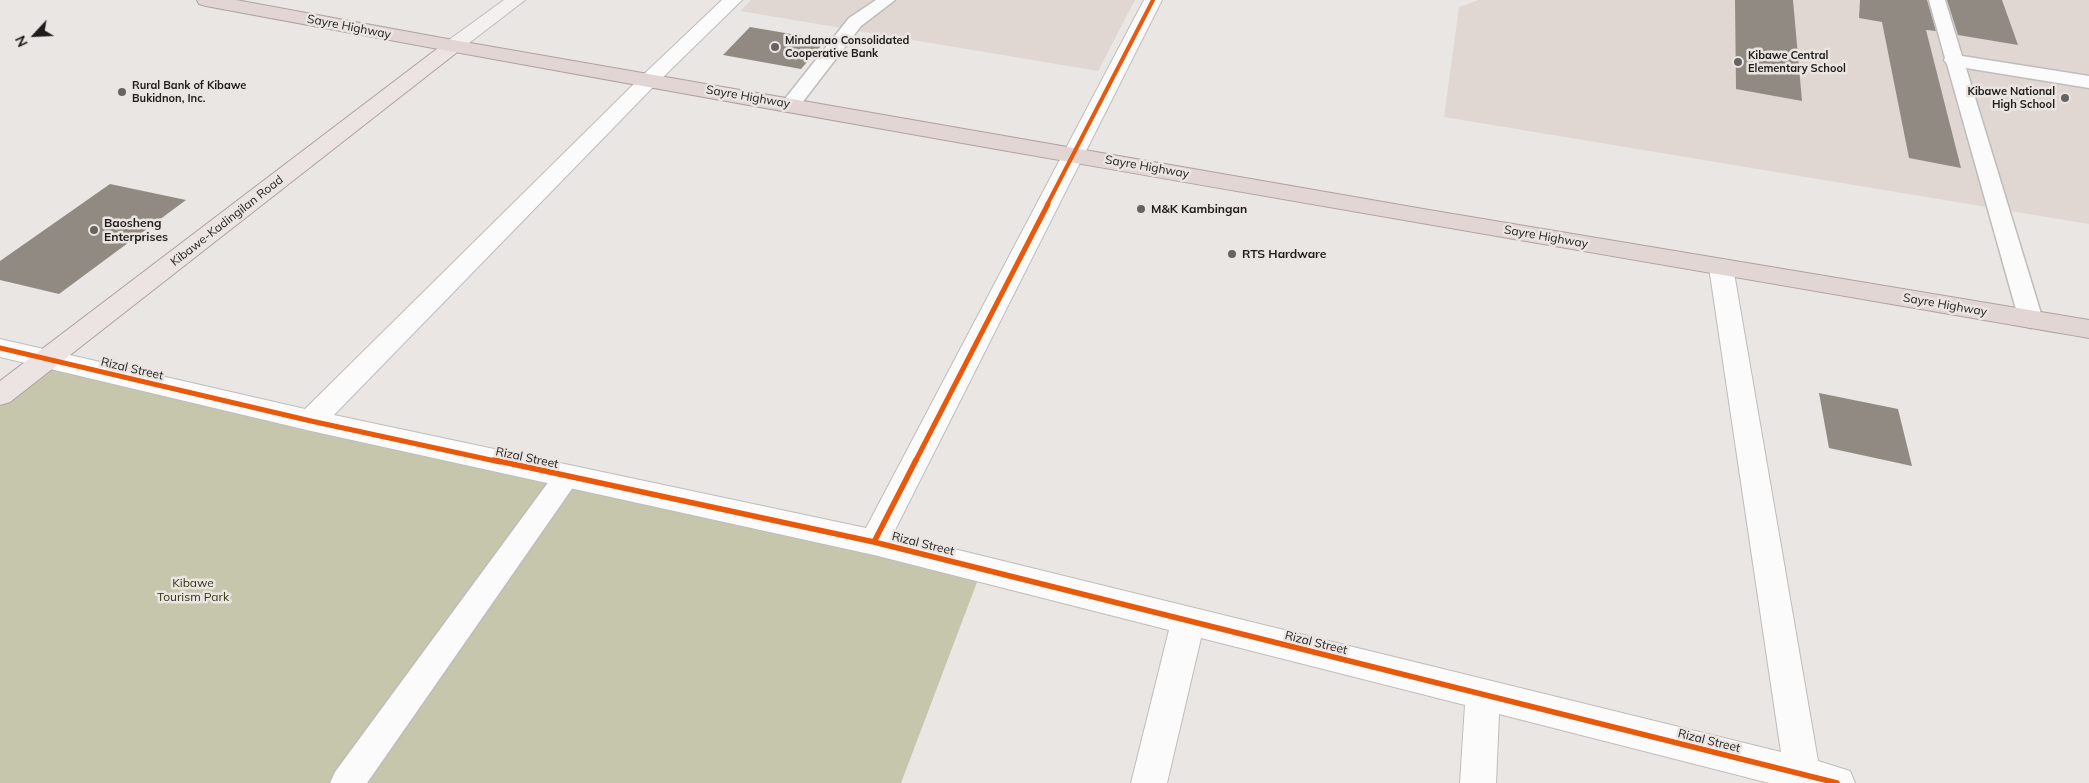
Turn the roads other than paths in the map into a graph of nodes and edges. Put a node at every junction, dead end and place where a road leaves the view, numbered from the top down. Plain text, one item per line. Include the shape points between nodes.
1 (206, 0) edge
2 (516, 0) edge
3 (733, 0) edge
4 (887, 0) edge
5 (1153, 0) edge
6 (1937, 0) edge
7 (453, 46) junction
8 (1953, 60) junction
9 (649, 80) junction
10 (2089, 82) edge
11 (791, 104) junction
12 (1074, 154) junction
13 (1721, 267) junction
14 (2031, 320) junction
15 (2089, 329) edge
16 (0, 348) edge
17 (47, 360) junction
18 (0, 396) edge
19 (311, 421) junction
20 (567, 476) junction
21 (874, 542) junction
22 (1188, 621) junction
23 (1483, 695) junction
24 (1804, 779) edge
25 (347, 783) edge
26 (1149, 783) edge
27 (1478, 783) edge
28 (1837, 783) edge

1 - 7 highway, Sayre Highway
2 - 7 main road
3 - 9 street
4 - 11 lane via 855,22
5 - 12 street
6 - 8 lane
7 - 9 highway, Sayre Highway
7 - 17 main road, Kibawe-Kadingilan Road
8 - 10 lane
8 - 14 lane
9 - 11 highway, Sayre Highway
9 - 19 street
11 - 12 highway, Sayre Highway
12 - 13 highway, Sayre Highway
12 - 21 street
13 - 14 highway, Sayre Highway
13 - 24 street
14 - 15 highway, Sayre Highway
16 - 17 street, Rizal Street
17 - 18 main road, Kibawe-Kadingilan Road
17 - 19 street, Rizal Street
19 - 20 street, Rizal Street
20 - 21 street, Rizal Street
20 - 25 lane
21 - 22 street, Rizal Street
22 - 23 street, Rizal Street
22 - 26 street
23 - 24 street, Rizal Street
23 - 27 street
24 - 28 street, Rizal Street

